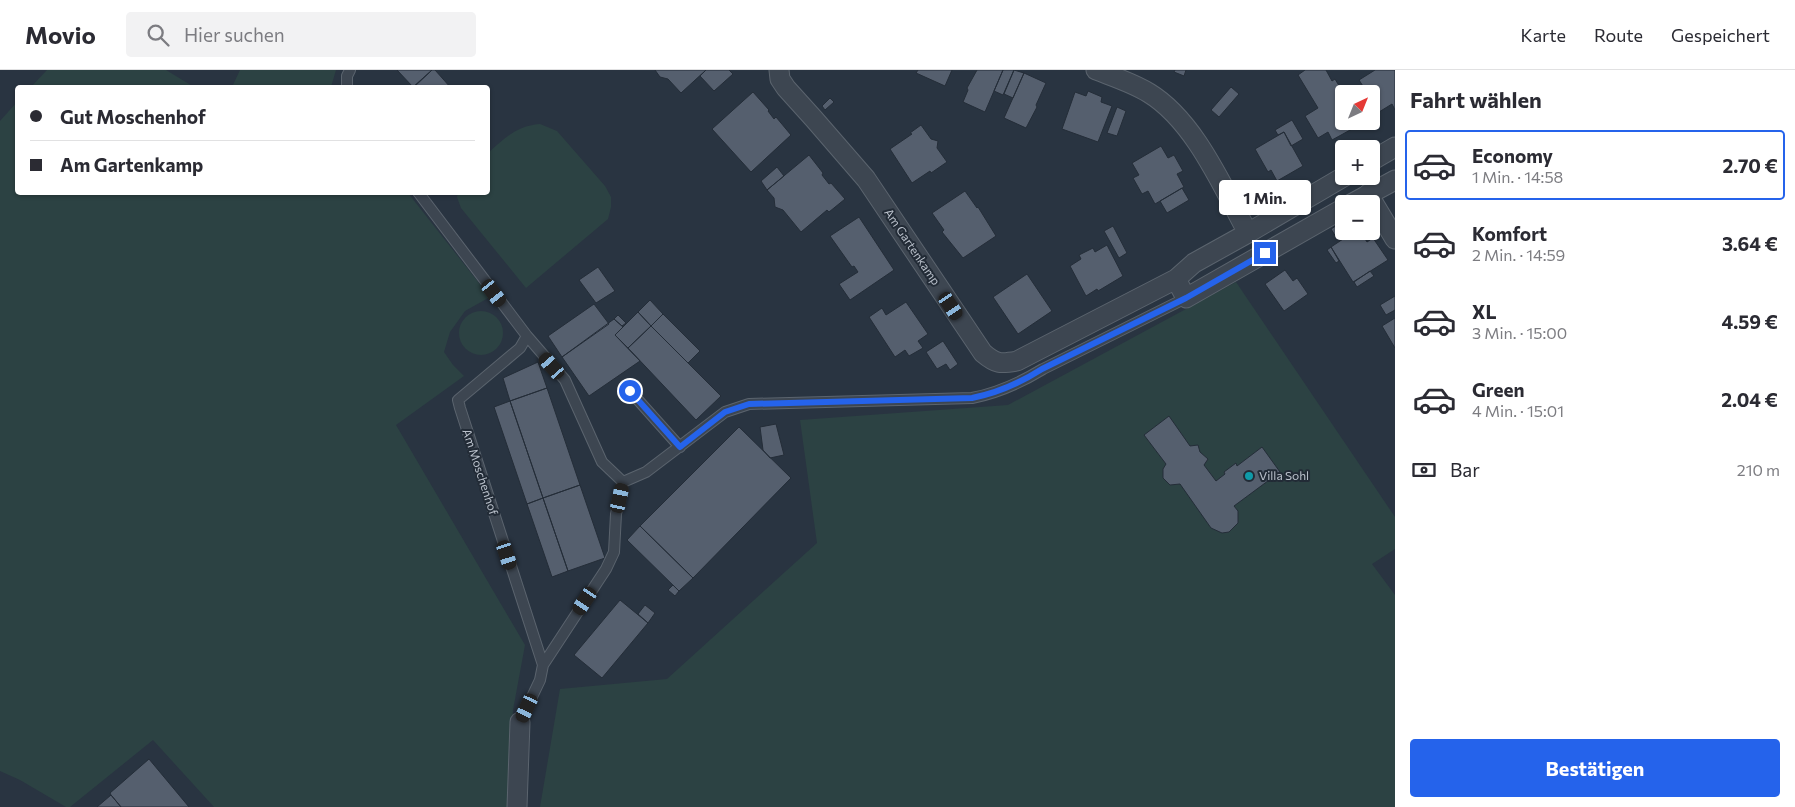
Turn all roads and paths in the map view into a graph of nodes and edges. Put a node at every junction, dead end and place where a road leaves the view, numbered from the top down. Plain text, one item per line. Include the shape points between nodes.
1 (350, 70) edge
2 (779, 70) edge
3 (1096, 70) edge
4 (346, 85) edge
5 (1395, 147) edge
6 (1380, 156) edge
7 (1395, 180) edge
8 (1335, 182) edge
9 (1369, 187) edge
10 (420, 195) edge
11 (1335, 213) edge
12 (1248, 233) junction
13 (1395, 239) edge
14 (1176, 279) junction
15 (1186, 298) junction
16 (527, 336) junction
17 (630, 391) dead end
18 (680, 447) junction
19 (623, 482) junction
20 (542, 665) junction
21 (520, 722) joint
22 (517, 807) edge

1 - 4 lane
2 - 14 street, Am Gartenkamp via 786,88 866,179 992,362 1017,360
3 - 12 street via 1132,83 1176,115 1203,152
5 - 6 street
7 - 9 street
8 - 12 street, Am Gartenkamp
9 - 13 street
10 - 16 lane
11 - 15 street
12 - 14 street, Am Gartenkamp via 1194,263
14 - 15 street
15 - 18 lane via 990,395 749,404 725,412
16 - 19 lane via 565,380 602,462
16 - 20 lane, Am Moschenhof via 520,348 458,400
17 - 18 lane
18 - 19 lane via 646,472
19 - 20 lane via 616,514 614,552
20 - 21 lane via 540,680
21 - 22 street

